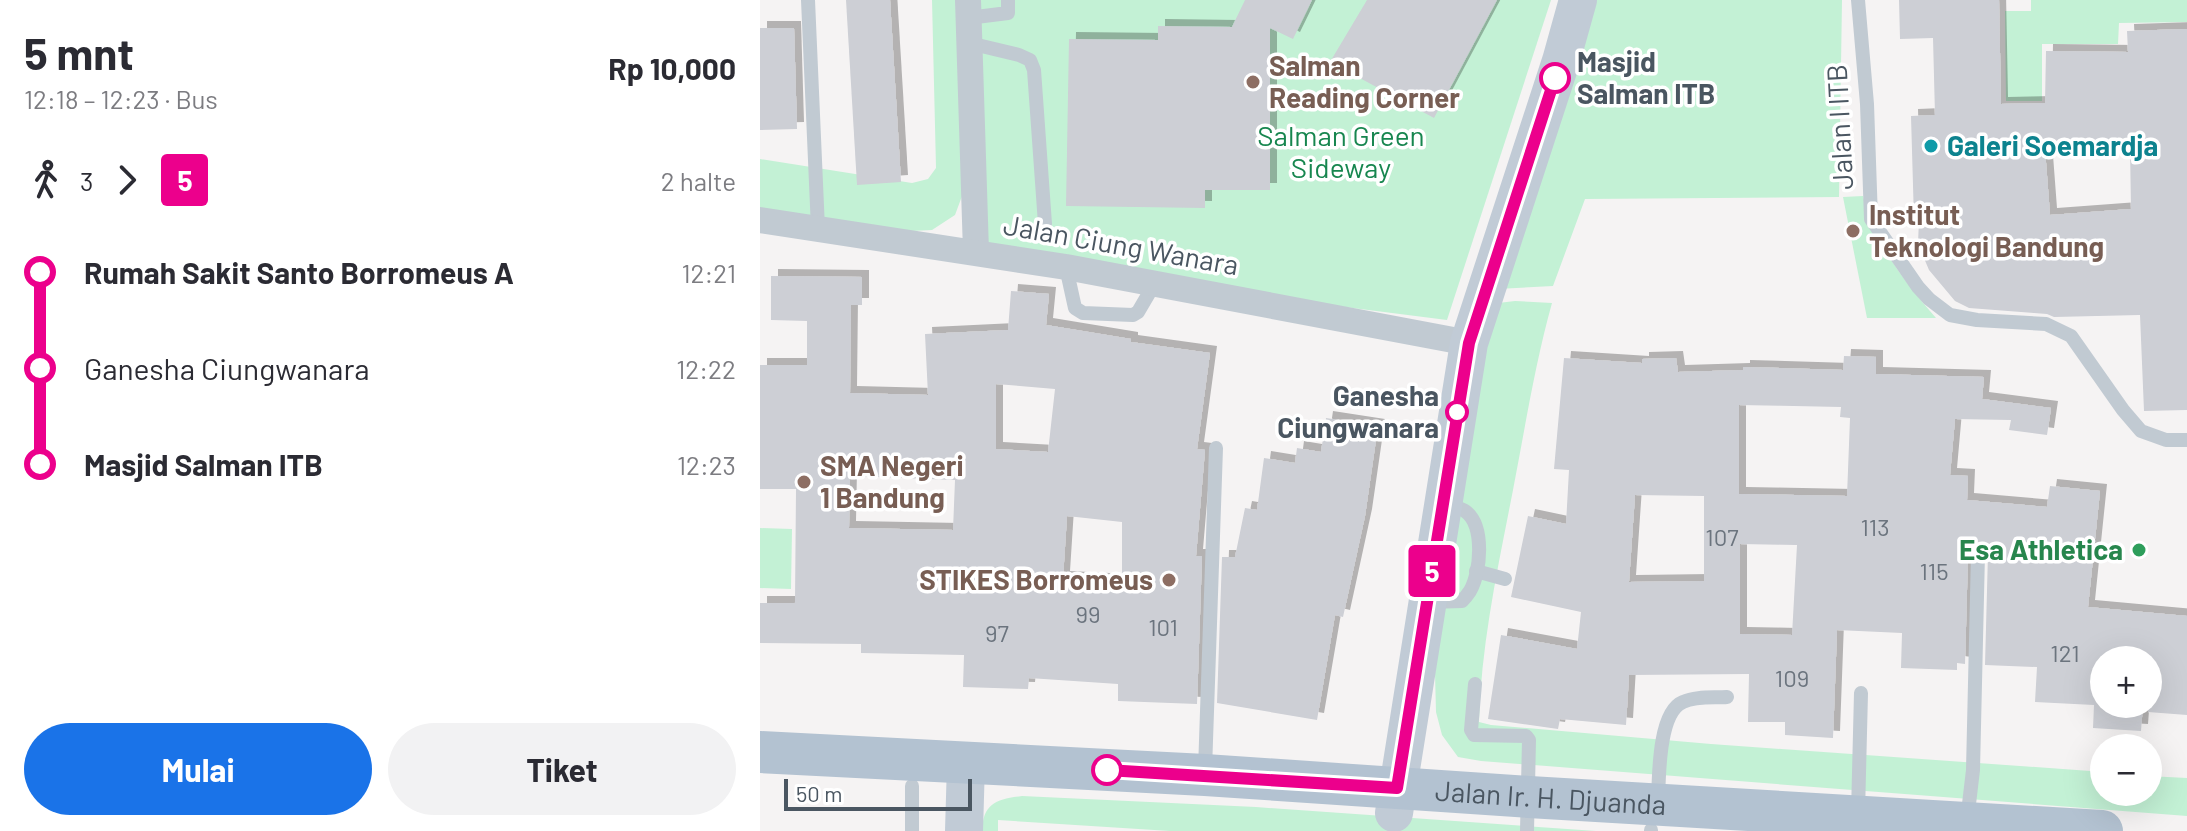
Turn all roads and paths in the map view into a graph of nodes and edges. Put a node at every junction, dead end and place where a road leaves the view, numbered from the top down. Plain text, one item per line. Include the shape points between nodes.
1 (808, 0) edge
2 (1008, 0) edge
3 (1578, 0) edge
4 (1858, 0) edge
5 (968, 20) edge
6 (760, 220) edge
7 (1045, 224) dead end
8 (818, 229) junction
9 (976, 252) junction
10 (1066, 267) junction
11 (1155, 283) junction
12 (1469, 343) junction
13 (2187, 440) edge
14 (1216, 448) dead end
15 (1443, 502) junction
16 (1978, 553) dead end
17 (1476, 571) junction
18 (1505, 579) dead end
19 (1427, 603) junction
20 (1475, 684) dead end
21 (1861, 693) dead end
22 (1727, 697) dead end
23 (760, 752) edge
24 (1205, 775) junction
25 (965, 776) junction
26 (760, 779) edge
27 (912, 786) junction
28 (1394, 811) edge
29 (1528, 817) edge
30 (1858, 818) junction
31 (1967, 823) junction
32 (1655, 824) edge
33 (912, 831) edge
34 (964, 831) edge
35 (2102, 831) edge

1 - 8 lane
2 - 5 lane via 1008,13
3 - 12 street
4 - 13 lane, Jalan I ITB via 1871,219 1918,287 1950,315 2046,324 2071,336 2141,431 2166,440
5 - 7 lane via 1030,60 1034,70
5 - 9 street
6 - 8 street, Jalan Ciung Wanara
8 - 9 street, Jalan Ciung Wanara
9 - 10 street, Jalan Ciung Wanara
10 - 11 street, Jalan Ciung Wanara
10 - 11 lane via 1075,308 1083,313 1133,315
11 - 12 street, Jalan Ciung Wanara
12 - 15 street
14 - 24 lane
15 - 17 lane via 1466,511 1476,524
15 - 19 street
16 - 31 lane
17 - 18 lane
17 - 19 lane via 1462,601
19 - 28 street
20 - 29 lane via 1474,735 1529,740
21 - 30 lane
22 - 32 lane via 1682,702 1671,711
23 - 25 main road, Jalan Ir. H. Djuanda
24 - 25 main road, Jalan Ir. H. Djuanda
24 - 28 main road, Jalan Ir. H. Djuanda
25 - 27 main road, Jalan Ir. H. Djuanda
25 - 28 main road, Jalan Ir. H. Djuanda
25 - 34 street
26 - 27 main road, Jalan Ir. H. Djuanda
27 - 33 lane
28 - 29 main road, Jalan Ir. H. Djuanda
29 - 32 main road, Jalan Ir. H. Djuanda
30 - 31 main road, Jalan Ir. H. Djuanda
30 - 32 main road, Jalan Ir. H. Djuanda
31 - 35 main road, Jalan Ir. H. Djuanda

